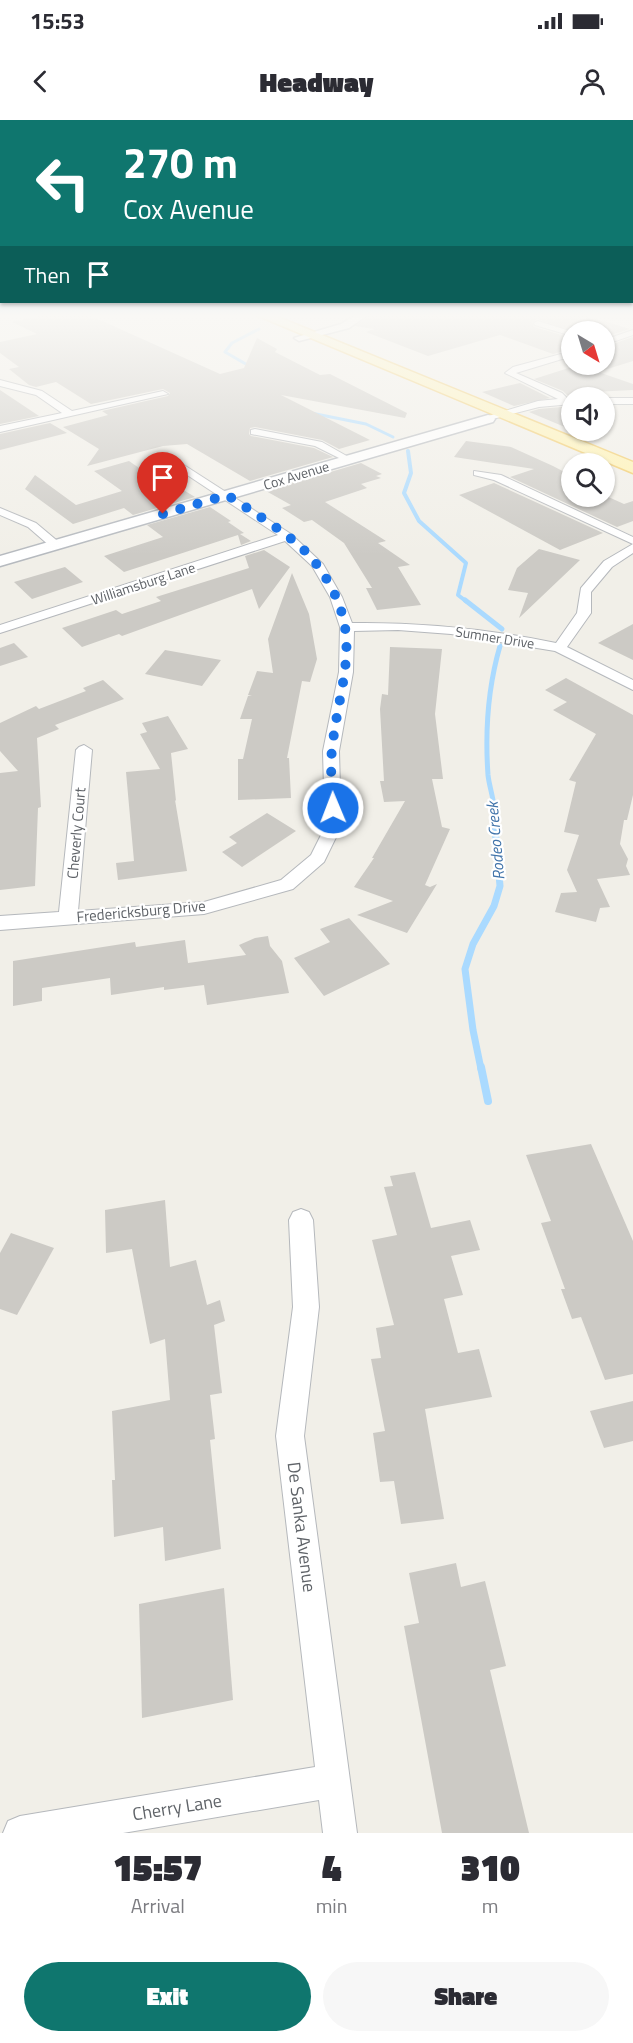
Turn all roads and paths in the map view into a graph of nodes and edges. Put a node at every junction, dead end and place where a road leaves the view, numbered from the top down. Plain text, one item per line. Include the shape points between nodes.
1 (42, 395) edge
2 (158, 395) edge
3 (432, 395) edge
4 (458, 395) edge
5 (633, 401) edge
6 (561, 402) edge
7 (615, 404) edge
8 (69, 413) junction
9 (503, 414) junction
10 (488, 419) junction
11 (0, 429) edge
12 (255, 432) dead end
13 (567, 453) edge
14 (170, 459) dead end
15 (347, 459) junction
16 (633, 468) edge
17 (478, 473) dead end
18 (615, 474) edge
19 (633, 481) edge
20 (227, 495) junction
21 (0, 511) edge
22 (287, 536) junction
23 (633, 541) edge
24 (55, 544) junction
25 (633, 548) edge
26 (0, 561) edge
27 (347, 627) junction
28 (0, 629) edge
29 (559, 648) junction
30 (633, 686) edge
31 (84, 750) dead end
32 (68, 917) junction
33 (0, 923) edge
34 (301, 1220) dead end
35 (334, 1781) junction
36 (20, 1833) edge
37 (340, 1833) edge

1 - 8 street
2 - 8 street
3 - 10 main road
4 - 9 main road
5 - 7 street
6 - 9 street
8 - 11 street
9 - 10 street
9 - 16 main road
10 - 13 main road
10 - 15 main road, Cox Avenue
12 - 15 street via 318,444
14 - 20 street, Fredericksburg Drive
15 - 20 main road, Cox Avenue
17 - 23 street via 497,477
18 - 19 main road
20 - 22 street, Fredericksburg Drive
20 - 24 main road, Cox Avenue
21 - 24 street via 32,525
22 - 27 street, Fredericksburg Drive via 317,564
22 - 28 street, Williamsburg Lane
24 - 26 main road, Cox Avenue
25 - 29 street via 608,564 585,591 584,613
27 - 29 street, Sumner Drive via 398,626 487,633
27 - 32 street, Fredericksburg Drive via 346,672 331,751 333,827 318,858 287,885 204,908
29 - 30 street, Sumner Drive
31 - 32 street, Cheverly Court
32 - 33 street, Fredericksburg Drive
34 - 35 street, De Sanka Avenue via 306,1307 290,1436
35 - 36 street, Cherry Lane
35 - 37 street, De Sanka Avenue

